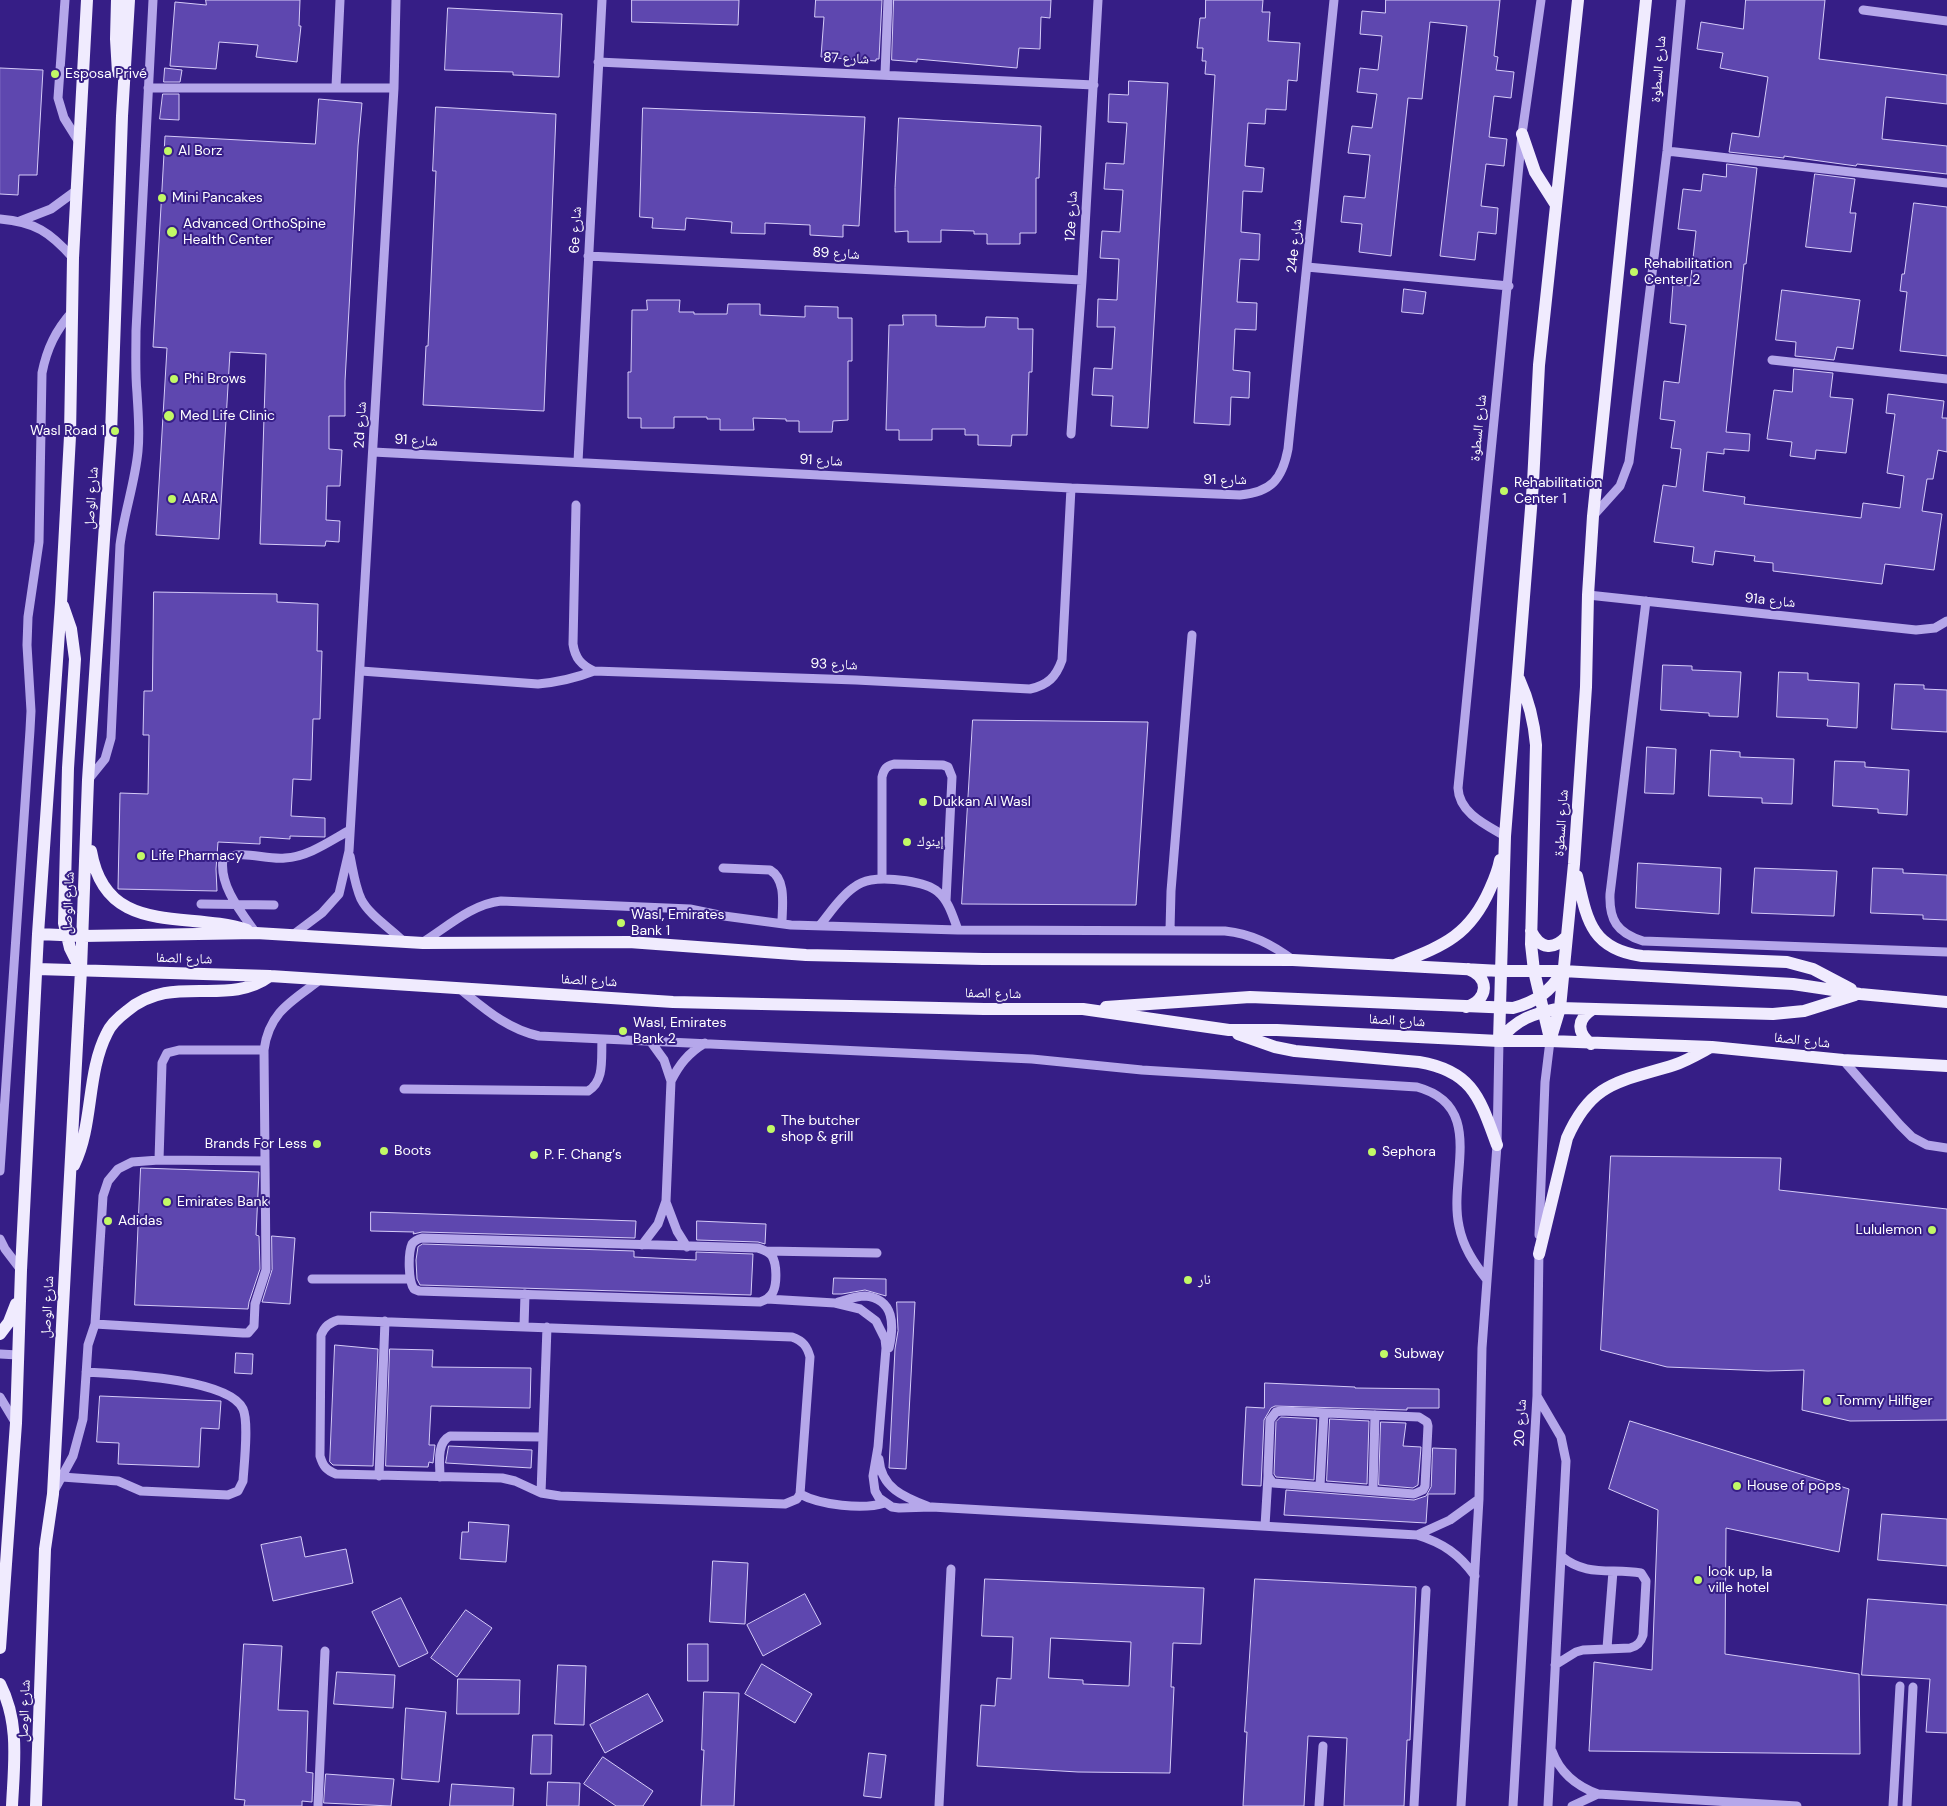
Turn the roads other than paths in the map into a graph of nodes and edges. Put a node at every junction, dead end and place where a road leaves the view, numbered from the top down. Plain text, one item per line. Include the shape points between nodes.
1 (65, 0) edge
2 (87, 0) edge
3 (117, 0) edge
4 (129, 0) edge
5 (153, 0) edge
6 (340, 0) edge
7 (396, 0) edge
8 (602, 0) edge
9 (888, 0) edge
10 (1098, 0) edge
11 (1334, 0) edge
12 (1541, 0) edge
13 (1578, 0) edge
14 (1646, 0) edge
15 (1680, 0) edge
16 (1863, 10) dead end
17 (1947, 21) edge
18 (598, 62) junction
19 (885, 74) junction
20 (1094, 85) junction
21 (336, 87) junction
22 (148, 88) junction
23 (394, 88) junction
24 (122, 116) junction
25 (1522, 134) junction
26 (80, 144) junction
27 (1667, 151) junction
28 (1947, 183) edge
29 (77, 190) junction
30 (1556, 205) junction
31 (0, 219) edge
32 (20, 221) junction
33 (588, 256) junction
34 (74, 258) junction
35 (1307, 266) junction
36 (1082, 280) junction
37 (1508, 286) junction
38 (72, 312) junction
39 (1772, 360) dead end
40 (1947, 379) edge
41 (1070, 434) dead end
42 (373, 452) junction
43 (578, 462) junction
44 (1071, 488) junction
45 (1266, 489) joint
46 (576, 505) dead end
47 (1593, 516) junction
48 (1588, 595) junction
49 (1646, 601) junction
50 (61, 603) junction
51 (1947, 621) edge
52 (1192, 635) dead end
53 (361, 671) junction
54 (594, 671) junction
55 (1519, 678) junction
56 (88, 780) junction
57 (87, 827) junction
58 (350, 830) junction
59 (1506, 836) junction
60 (349, 851) junction
61 (1574, 864) junction
62 (723, 868) dead end
63 (882, 879) junction
64 (946, 901) junction
65 (201, 904) dead end
66 (236, 905) junction
67 (274, 905) dead end
68 (782, 923) junction
69 (820, 925) junction
70 (958, 930) junction
71 (1170, 930) junction
72 (1531, 930) junction
73 (256, 933) junction
74 (38, 934) junction
75 (294, 934) junction
76 (66, 935) junction
77 (83, 936) junction
78 (1567, 936) junction
79 (403, 941) junction
80 (423, 942) junction
81 (1947, 952) edge
82 (1293, 960) junction
83 (1394, 965) junction
84 (37, 969) junction
85 (1468, 969) junction
86 (81, 970) junction
87 (1501, 971) junction
88 (1534, 971) junction
89 (1563, 971) junction
90 (270, 976) junction
91 (320, 980) junction
92 (460, 989) junction
93 (1860, 994) junction
94 (1540, 998) junction
95 (1947, 1002) edge
96 (1466, 1006) junction
97 (1560, 1008) junction
98 (1083, 1009) junction
99 (1500, 1009) junction
100 (1593, 1009) junction
101 (1544, 1011) junction
102 (1229, 1030) junction
103 (602, 1040) junction
104 (1500, 1041) junction
105 (1550, 1041) junction
106 (651, 1042) junction
107 (705, 1043) junction
108 (1590, 1044) junction
109 (1712, 1047) junction
110 (264, 1050) junction
111 (1843, 1060) junction
112 (1947, 1066) edge
113 (671, 1081) junction
114 (404, 1088) dead end
115 (1497, 1145) junction
116 (1947, 1148) edge
117 (159, 1160) junction
118 (265, 1162) junction
119 (0, 1171) edge
120 (70, 1174) junction
121 (666, 1202) junction
122 (0, 1239) edge
123 (642, 1246) junction
124 (687, 1246) junction
125 (766, 1251) junction
126 (878, 1253) dead end
127 (1539, 1254) junction
128 (21, 1270) junction
129 (312, 1279) dead end
130 (409, 1279) junction
131 (1486, 1280) junction
132 (20, 1292) junction
133 (525, 1294) junction
134 (767, 1299) junction
135 (835, 1303) junction
136 (385, 1321) junction
137 (95, 1324) junction
138 (524, 1328) junction
139 (547, 1328) junction
140 (0, 1334) edge
141 (0, 1354) edge
142 (18, 1355) junction
143 (884, 1365) junction
144 (86, 1372) junction
145 (1536, 1396) junction
146 (0, 1397) edge
147 (1324, 1413) junction
148 (1375, 1415) junction
149 (16, 1423) junction
150 (543, 1437) junction
151 (878, 1447) junction
152 (379, 1476) junction
153 (1268, 1476) junction
154 (62, 1477) junction
155 (440, 1477) junction
156 (1320, 1486) junction
157 (1373, 1490) junction
158 (53, 1494) junction
159 (541, 1494) junction
160 (800, 1494) junction
161 (1479, 1499) junction
162 (885, 1503) junction
163 (932, 1507) junction
164 (1265, 1526) junction
165 (1417, 1534) junction
166 (1561, 1556) junction
167 (951, 1569) dead end
168 (1613, 1571) junction
169 (1475, 1576) junction
170 (1426, 1590) dead end
171 (1, 1618) edge
172 (0, 1648) edge
173 (1607, 1648) junction
174 (326, 1651) dead end
175 (1555, 1665) junction
176 (0, 1684) edge
177 (1900, 1686) dead end
178 (1913, 1687) dead end
179 (1323, 1746) dead end
180 (1550, 1746) junction
181 (1598, 1794) junction
182 (1769, 1805) edge
183 (12, 1806) edge
184 (36, 1806) edge
185 (318, 1806) edge
186 (939, 1806) edge
187 (1319, 1806) edge
188 (1414, 1806) edge
189 (1461, 1806) edge
190 (1513, 1806) edge
191 (1548, 1806) edge
192 (1572, 1806) edge
193 (1797, 1806) edge
194 (1893, 1806) edge
195 (1907, 1806) edge

1 - 26 street via 58,98 64,118
2 - 26 main road, شارع الوصل
3 - 24 main road via 116,46
4 - 24 main road, شارع الوصل
5 - 22 street
6 - 21 street
7 - 23 street, 2d شارع
8 - 18 street, 6e شارع
9 - 19 street
10 - 20 street, 12e شارع
11 - 35 street, 24e شارع
12 - 25 street, شارع السطوة
13 - 30 main road
14 - 47 main road, شارع السطوة
15 - 27 street, شارع السطوة
16 - 17 street
18 - 19 street, شارع 87
18 - 33 street, 6e شارع
19 - 20 street, شارع 87
20 - 36 street, 12e شارع
21 - 22 street
21 - 23 street
22 - 56 street via 135,366 138,450 120,545 111,738 105,759
23 - 42 street, 2d شارع
24 - 56 main road, شارع الوصل via 112,434
25 - 30 main road via 1535,172
25 - 37 street, شارع السطوة
26 - 29 main road, شارع الوصل
27 - 28 street
27 - 47 street, شارع السطوة via 1629,462 1620,486
29 - 32 street via 51,209
29 - 34 main road, شارع الوصل
30 - 55 main road via 1539,365
31 - 32 street
32 - 34 street via 50,235
33 - 36 street, شارع 89
33 - 43 street, 6e شارع
34 - 38 main road, شارع الوصل
35 - 37 street
35 - 45 street, 24e شارع via 1288,449 1285,465
36 - 41 street, 12e شارع
37 - 59 street, شارع السطوة via 1458,788 1462,806
38 - 50 main road, شارع الوصل via 70,436
38 - 119 street via 54,336 42,373 40,528 27,645 31,711
39 - 40 street
42 - 43 street, شارع 91
42 - 53 street, 2d شارع
43 - 44 street, شارع 91
44 - 45 street, شارع 91 via 1240,495
44 - 54 street, شارع 93 via 1062,660 1058,671 1042,686
46 - 54 street via 573,644 579,661
47 - 48 main road, شارع السطوة
48 - 49 street, 91a شارع
48 - 61 main road, شارع السطوة
49 - 51 street, 91a شارع via 1916,630 1935,628
49 - 81 street via 1610,894 1609,908 1621,931 1643,941
50 - 74 main road, شارع الوصل
50 - 76 main road via 71,629 75,659 68,768
52 - 71 street
53 - 54 street via 538,684 576,678
53 - 58 street, 2d شارع
55 - 59 main road
55 - 72 main road via 1534,722 1536,745
56 - 57 main road, شارع الوصل
57 - 73 main road via 93,865 111,895 126,906 159,918 223,923
57 - 77 main road, شارع الوصل
58 - 60 street, 2d شارع
58 - 66 street via 296,856 236,854 223,859 223,870
59 - 83 main road via 1498,869 1475,918 1442,945
59 - 87 main road
60 - 75 street, 2d شارع via 339,894 322,913
60 - 79 street, 2d شارع via 362,900
61 - 78 main road, شارع السطوة
61 - 93 main road via 1588,922 1610,947 1642,956 1788,962 1813,969
62 - 68 street via 776,873 781,884
63 - 64 street via 929,886
63 - 64 street via 883,770 894,764 943,765 948,767 952,777
63 - 69 street via 855,887
64 - 70 street
65 - 66 street
66 - 67 street
66 - 73 street
68 - 69 street
68 - 80 street via 690,909 501,901 474,909
69 - 70 street
70 - 71 street
71 - 82 street via 1243,933 1275,946
72 - 78 main road via 1536,941 1547,947 1559,944
72 - 88 main road
73 - 75 main road, شارع الصفا
73 - 77 main road, شارع الصفا
74 - 76 main road, شارع الصفا
74 - 84 main road, شارع الوصل
75 - 79 main road, شارع الصفا
76 - 77 main road, شارع الصفا
76 - 86 main road
77 - 86 main road, شارع الوصل
78 - 89 main road, شارع السطوة
79 - 80 main road, شارع الصفا
80 - 82 main road, شارع الصفا via 630,942 806,955 973,959
82 - 83 main road, شارع الصفا
83 - 85 main road, شارع الصفا
84 - 86 main road, شارع الصفا
84 - 128 main road, شارع الوصل
85 - 87 main road, شارع الصفا
85 - 96 main road via 1482,979 1484,988 1482,997 1475,1004
86 - 90 main road, شارع الصفا
86 - 120 main road, شارع الوصل
87 - 88 main road, شارع الصفا
87 - 99 main road
88 - 89 main road, شارع الصفا
88 - 94 main road
89 - 93 main road, شارع الصفا via 1793,984
89 - 94 main road
89 - 97 main road, شارع السطوة
90 - 91 main road, شارع الصفا
90 - 120 main road via 244,990 165,992 149,996 114,1022 100,1047 85,1133
91 - 92 main road, شارع الصفا
91 - 110 street via 279,1011 270,1025
92 - 98 main road, شارع الصفا via 673,1002
92 - 103 street via 517,1030 539,1036
93 - 95 main road, شارع الصفا
93 - 100 main road via 1789,1014
94 - 99 main road
94 - 101 main road
96 - 98 main road via 1250,997
96 - 99 main road
97 - 100 main road
97 - 101 main road
97 - 105 main road, شارع السطوة
98 - 102 main road, شارع الصفا
99 - 104 main road
100 - 108 main road via 1585,1014 1580,1030
101 - 104 main road via 1519,1021
101 - 105 main road
102 - 104 main road, شارع الصفا
102 - 115 main road via 1295,1051 1419,1062 1451,1071 1465,1081 1478,1097
103 - 106 street
103 - 114 street via 600,1076 594,1088 588,1091
104 - 105 main road, شارع الصفا
104 - 115 street
105 - 108 main road, شارع الصفا
105 - 127 street, شارع 20 via 1545,1088
106 - 107 street
106 - 113 street via 664,1060
107 - 113 street via 684,1059
107 - 131 street via 1032,1059 1142,1070 1417,1087 1431,1091 1448,1104 1458,1121 1458,1225 1470,1257
108 - 109 main road, شارع الصفا
109 - 111 main road, شارع الصفا
109 - 127 main road via 1677,1064 1618,1082 1584,1108 1567,1138
110 - 117 street via 179,1050 168,1053 162,1063
110 - 118 street
111 - 112 main road, شارع الصفا
111 - 116 street via 1912,1137 1927,1145
113 - 121 street
115 - 131 street
117 - 118 street
117 - 137 street via 132,1162 108,1181 103,1196
118 - 137 street via 266,1270 256,1297 251,1330 243,1334
120 - 158 main road, شارع الوصل
121 - 123 street via 658,1224
121 - 124 street via 677,1231
122 - 128 street
123 - 124 street
123 - 130 street via 422,1238 411,1248
124 - 125 street
125 - 126 street
125 - 134 street via 771,1255 774,1267 775,1287
127 - 145 street, شارع 20
128 - 132 main road, شارع الوصل
129 - 130 street
130 - 133 street via 418,1291
131 - 161 street
132 - 140 main road via 9,1322
132 - 142 main road, شارع الوصل
133 - 134 street via 760,1302
133 - 138 street
134 - 135 street
135 - 143 street via 860,1309 876,1321 885,1339
135 - 143 street via 864,1296 886,1307 893,1330
136 - 138 street
136 - 152 street
136 - 152 street via 338,1320 324,1327 321,1335 322,1464 336,1474
137 - 144 street via 88,1345
138 - 139 street
139 - 150 street
139 - 160 street via 792,1337 801,1341 808,1348 810,1357
141 - 142 street
142 - 149 main road, شارع الوصل
143 - 151 street
144 - 154 street via 80,1437
144 - 154 street via 169,1379 213,1389 234,1398 245,1414 243,1482 238,1491 228,1495 141,1491 118,1481
145 - 166 street via 1556,1426 1566,1461
145 - 190 street, شارع 20
146 - 149 street
147 - 148 street
147 - 153 street via 1281,1411 1272,1415
147 - 156 street
148 - 157 street
148 - 157 street via 1419,1417 1428,1426 1423,1490 1414,1494
149 - 171 main road, شارع الوصل
150 - 155 street via 450,1436 442,1442
150 - 159 street
151 - 162 street via 873,1484
151 - 163 street via 882,1473 892,1489
152 - 155 street
153 - 156 street via 1278,1484
153 - 164 street
154 - 158 street
155 - 159 street via 502,1478
156 - 157 street
158 - 184 main road, شارع الوصل via 45,1549
159 - 160 street via 785,1504
160 - 162 street via 834,1504 871,1506
161 - 165 street via 1450,1520
161 - 169 street
162 - 163 street via 899,1508
163 - 164 street
164 - 165 street
165 - 169 street via 1451,1549
166 - 168 street via 1582,1568
166 - 175 street
167 - 186 street
168 - 173 street
168 - 173 street via 1644,1576 1643,1634 1636,1646
169 - 189 street
170 - 188 street
171 - 172 main road, شارع الوصل
173 - 175 street via 1576,1652
174 - 185 street
175 - 180 street
176 - 183 main road via 8,1699 15,1733
177 - 194 street
178 - 195 street
179 - 187 street
180 - 181 street via 1568,1778
180 - 191 street
181 - 182 street
181 - 192 street
182 - 193 street

